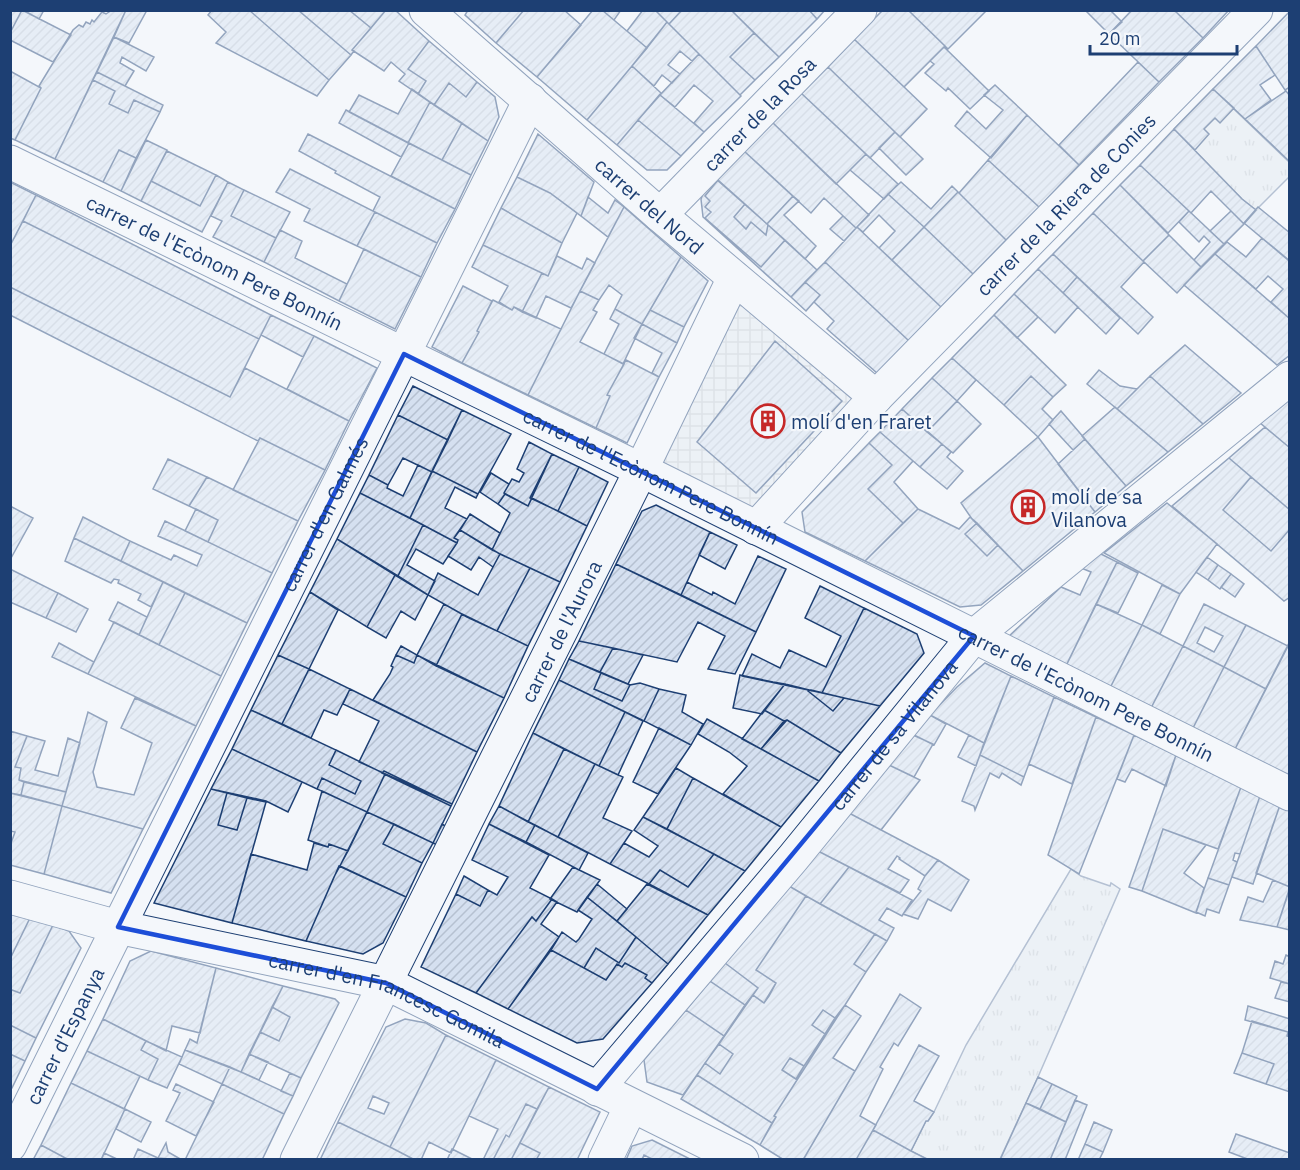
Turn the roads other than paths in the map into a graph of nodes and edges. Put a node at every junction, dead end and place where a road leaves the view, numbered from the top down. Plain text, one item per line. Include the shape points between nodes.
1 (426, 10) edge
2 (860, 10) edge
3 (1256, 10) edge
4 (530, 100) junction
5 (10, 162) edge
6 (660, 215) junction
7 (734, 278) junction
8 (404, 354) junction
9 (1290, 378) edge
10 (876, 397) junction
11 (641, 470) junction
12 (756, 528) junction
13 (974, 636) junction
14 (1290, 794) edge
15 (10, 897) edge
16 (118, 927) junction
17 (386, 983) junction
18 (597, 1089) junction
19 (632, 1106) junction
20 (10, 1145) edge
21 (297, 1160) edge
22 (605, 1160) edge
23 (742, 1160) edge

1 - 4 street, carrer del Nord
2 - 6 street, carrer de la Rosa
3 - 10 street, carrer de la Riera de Conies
4 - 6 street, carrer del Nord
4 - 8 street, carrer d'en Galmés
5 - 8 street, carrer de l'Ecònom Pere Bonnín
6 - 7 street, carrer del Nord
7 - 10 street, carrer del Nord
7 - 11 street, carrer de l'Aurora
8 - 11 street, carrer de l'Ecònom Pere Bonnín
8 - 16 street, carrer d'en Galmés
9 - 13 street, carrer de sa Vilanova
10 - 12 street, carrer de la Riera de Conies
11 - 12 street, carrer de l'Ecònom Pere Bonnín
11 - 17 street, carrer de l'Aurora
12 - 13 street, carrer de l'Ecònom Pere Bonnín
13 - 14 street, carrer de l'Ecònom Pere Bonnín
13 - 18 street, carrer de sa Vilanova
15 - 16 street, carrer d'en Francesc Gomila
16 - 17 street, carrer d'en Francesc Gomila
16 - 20 street, carrer d'Espanya
17 - 18 street, carrer d'en Francesc Gomila
17 - 21 street, carrer de l'Aurora
18 - 19 street, carrer d'en Francesc Gomila
19 - 22 street
19 - 23 street, carrer d'en Francesc Gomila

